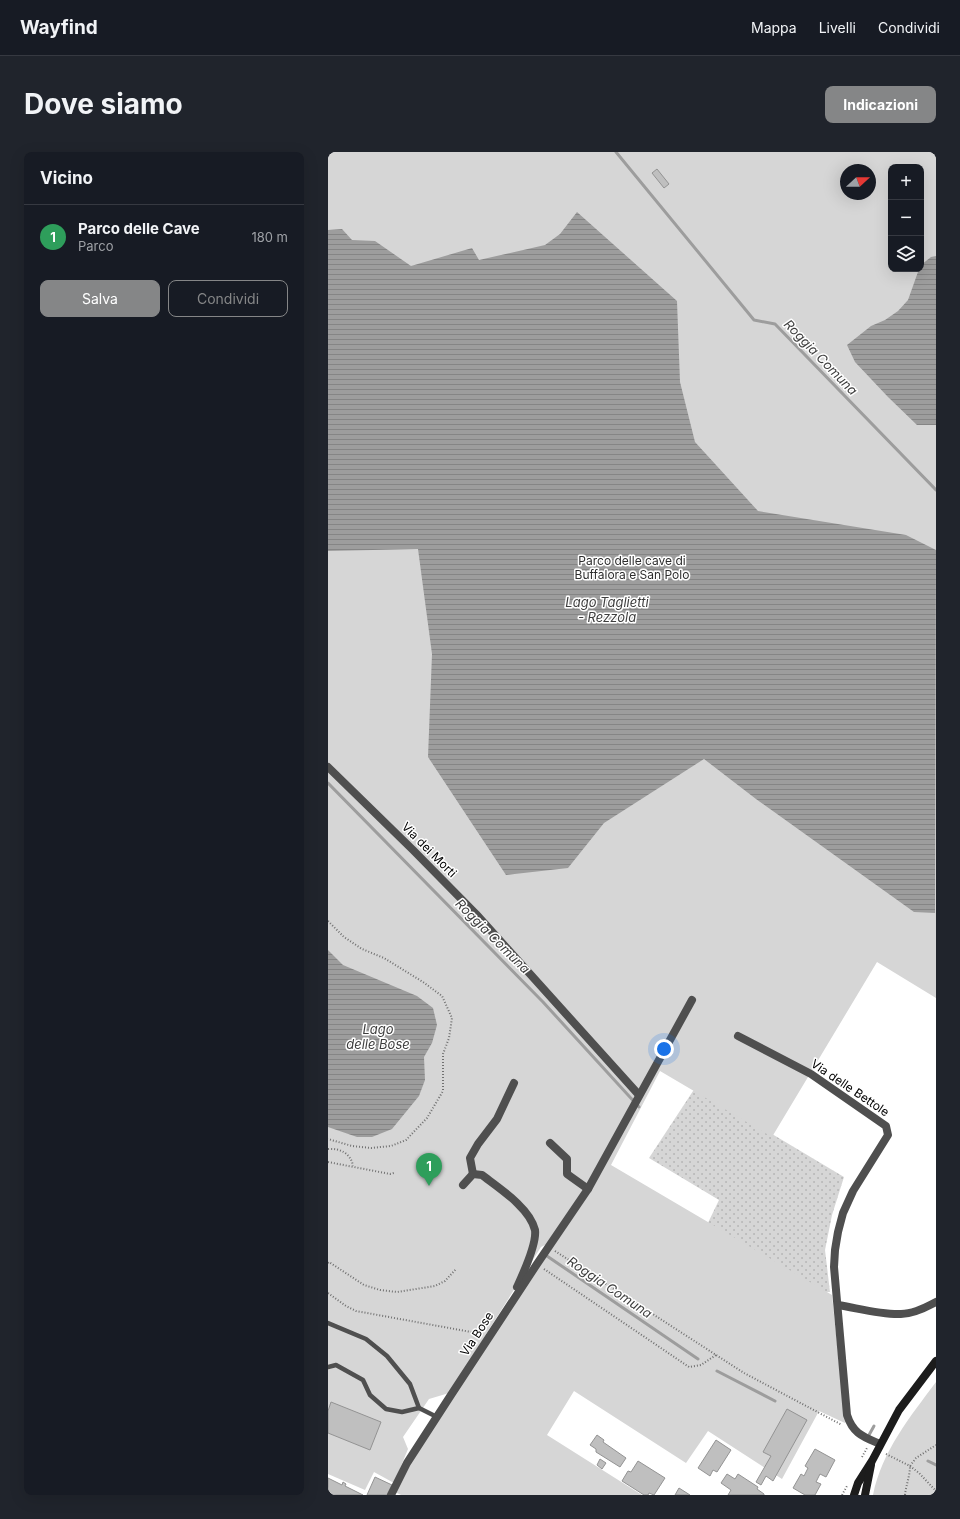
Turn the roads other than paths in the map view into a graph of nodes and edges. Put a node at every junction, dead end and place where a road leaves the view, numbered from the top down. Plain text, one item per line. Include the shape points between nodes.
1 (328, 767) edge
2 (692, 1000) dead end
3 (738, 1036) dead end
4 (514, 1083) dead end
5 (639, 1095) junction
6 (550, 1143) dead end
7 (472, 1174) junction
8 (463, 1185) dead end
9 (588, 1189) junction
10 (936, 1302) edge
11 (510, 1304) junction
12 (838, 1305) junction
13 (328, 1323) edge
14 (936, 1361) edge
15 (328, 1367) edge
16 (419, 1408) junction
17 (437, 1417) junction
18 (880, 1444) junction
19 (872, 1461) junction
20 (391, 1495) edge
21 (854, 1495) edge
22 (865, 1495) edge

1 - 5 street, Via dei Morti via 476,914
2 - 5 street, Via Bose
3 - 12 street, Via delle Bettole via 811,1074 886,1126 888,1135 853,1191 843,1213 834,1267
4 - 7 street via 497,1119 470,1158
5 - 9 street, Via Bose
6 - 9 street via 567,1159 568,1174
7 - 8 street
7 - 11 street via 482,1175 526,1212 535,1231 531,1252
9 - 11 street, Via Bose
10 - 12 street via 922,1309 901,1314
11 - 17 street, Via Bose
12 - 18 street, Via delle Bettole via 849,1422 857,1433
13 - 16 lane via 366,1339 387,1356 410,1384
14 - 18 main road via 899,1410
15 - 16 lane via 336,1364 364,1380 370,1395 386,1409 402,1412
16 - 17 lane
17 - 20 street, Via Bose via 407,1463
18 - 19 main road
19 - 21 main road via 858,1483
19 - 22 main road

